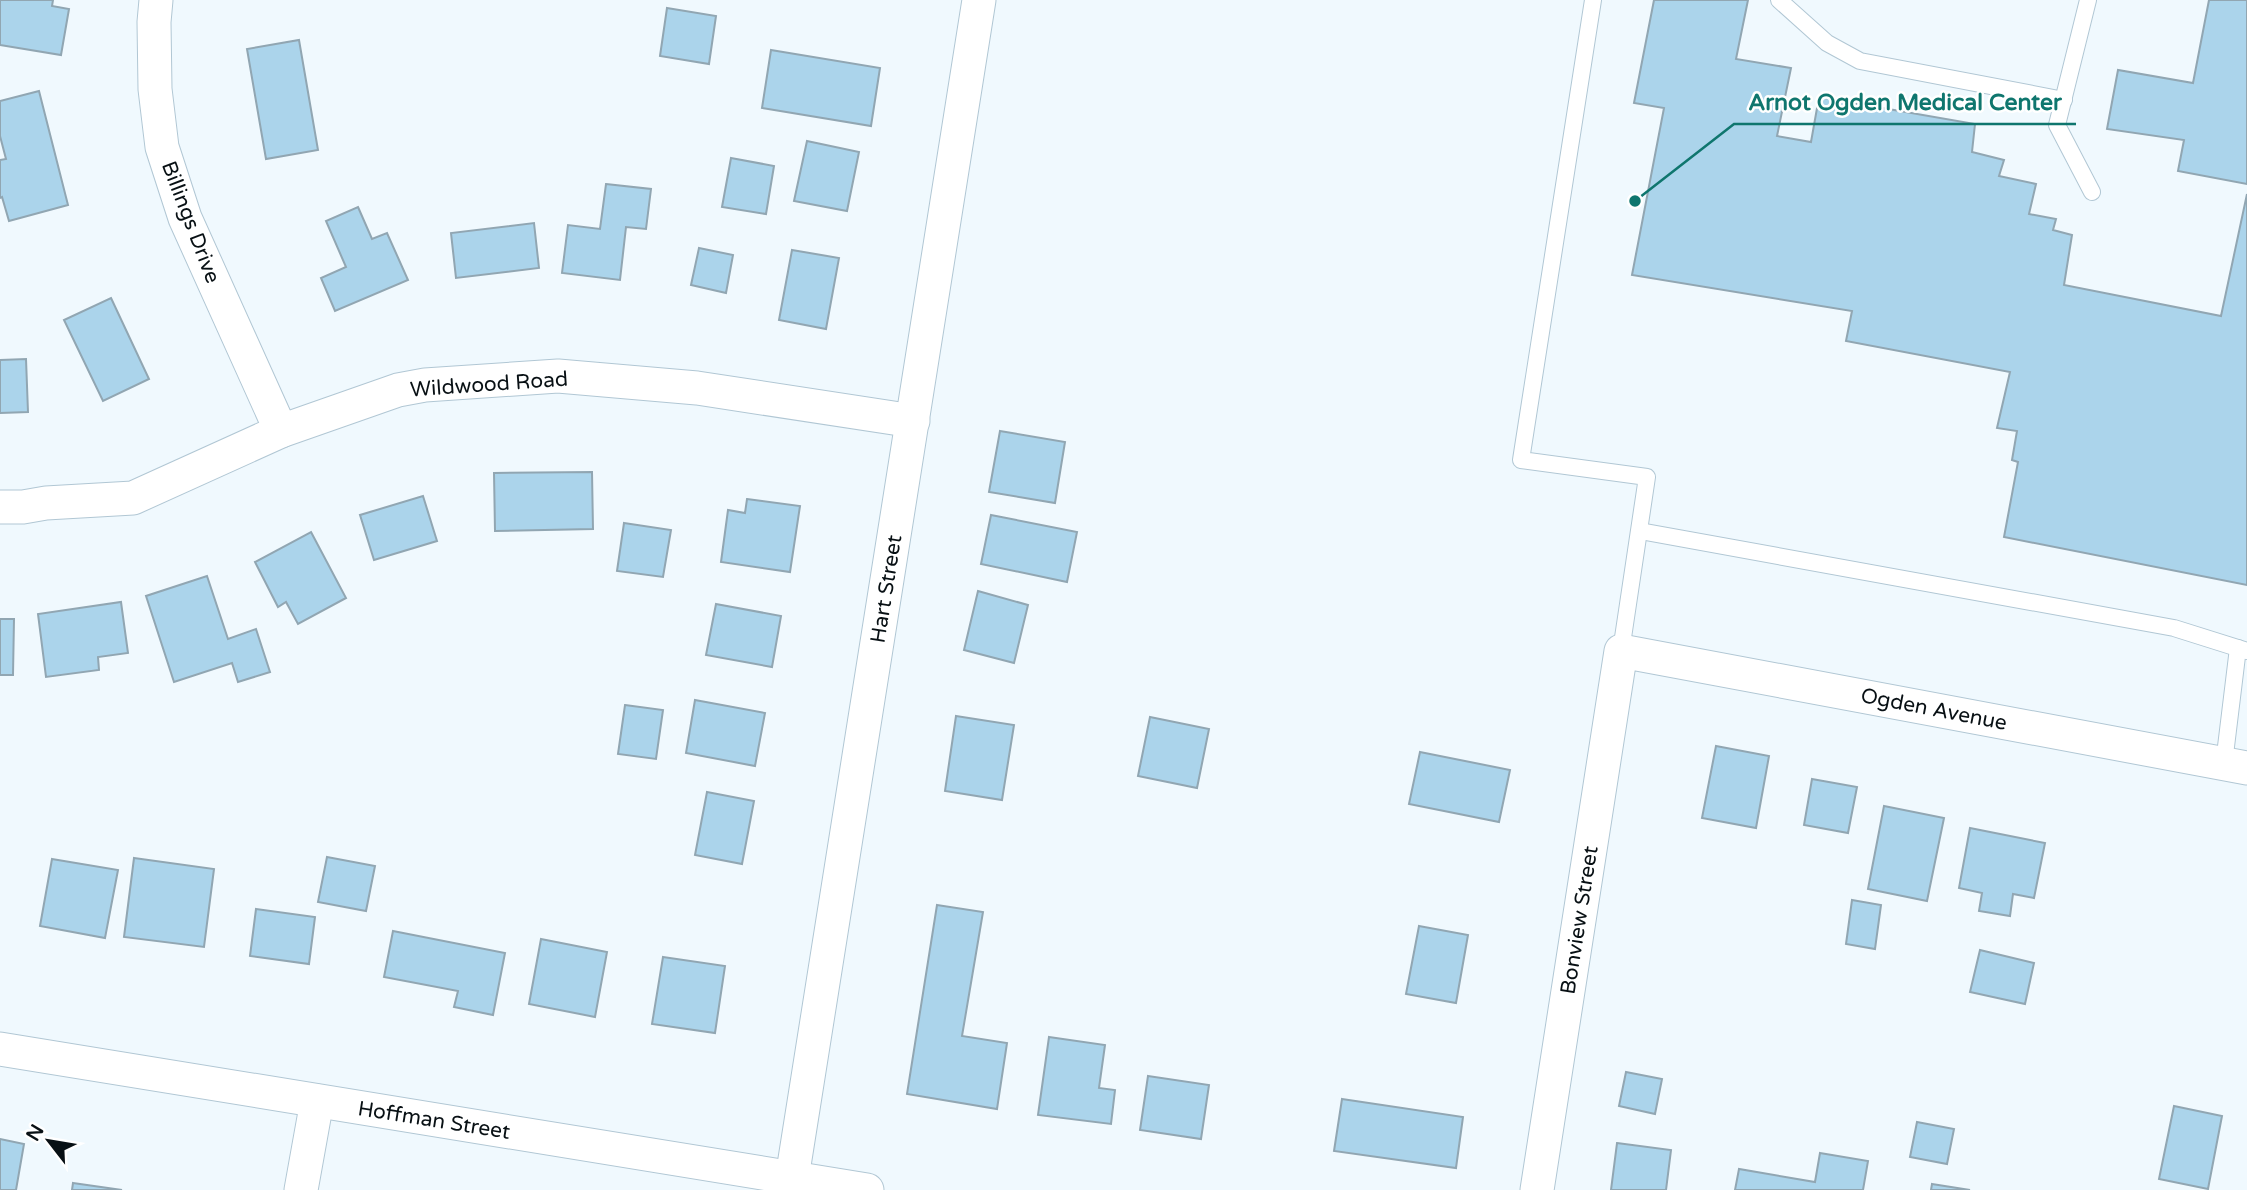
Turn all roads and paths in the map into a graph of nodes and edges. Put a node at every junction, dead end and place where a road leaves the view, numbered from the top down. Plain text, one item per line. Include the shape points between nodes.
1 (156, 0) edge
2 (979, 0) edge
3 (1593, 0) edge
4 (1779, 0) edge
5 (2088, 0) edge
6 (2064, 100) junction
7 (2092, 192) dead end
8 (913, 421) junction
9 (281, 431) junction
10 (0, 507) edge
11 (1640, 531) junction
12 (2243, 650) edge
13 (1621, 651) junction
14 (2235, 765) edge
15 (0, 1049) edge
16 (317, 1101) junction
17 (792, 1178) junction
18 (301, 1190) edge
19 (867, 1190) edge
20 (1537, 1190) edge

1 - 9 street, Billings Drive via 155,89 162,147 185,218
2 - 8 street, Hart Street
3 - 11 lane via 1521,460 1647,478
4 - 6 lane via 1827,43 1860,61
5 - 6 lane
6 - 7 lane via 2057,125
8 - 9 street, Wildwood Road via 697,388 558,376 416,386
8 - 17 street, Hart Street
9 - 10 street, Wildwood Road via 133,498
11 - 12 lane via 2174,628
11 - 13 lane
12 - 14 lane
13 - 14 street, Ogden Avenue
13 - 20 street, Bonview Street
15 - 16 street, Hoffman Street
16 - 17 street, Hoffman Street
16 - 18 street
17 - 19 street, Hoffman Street

